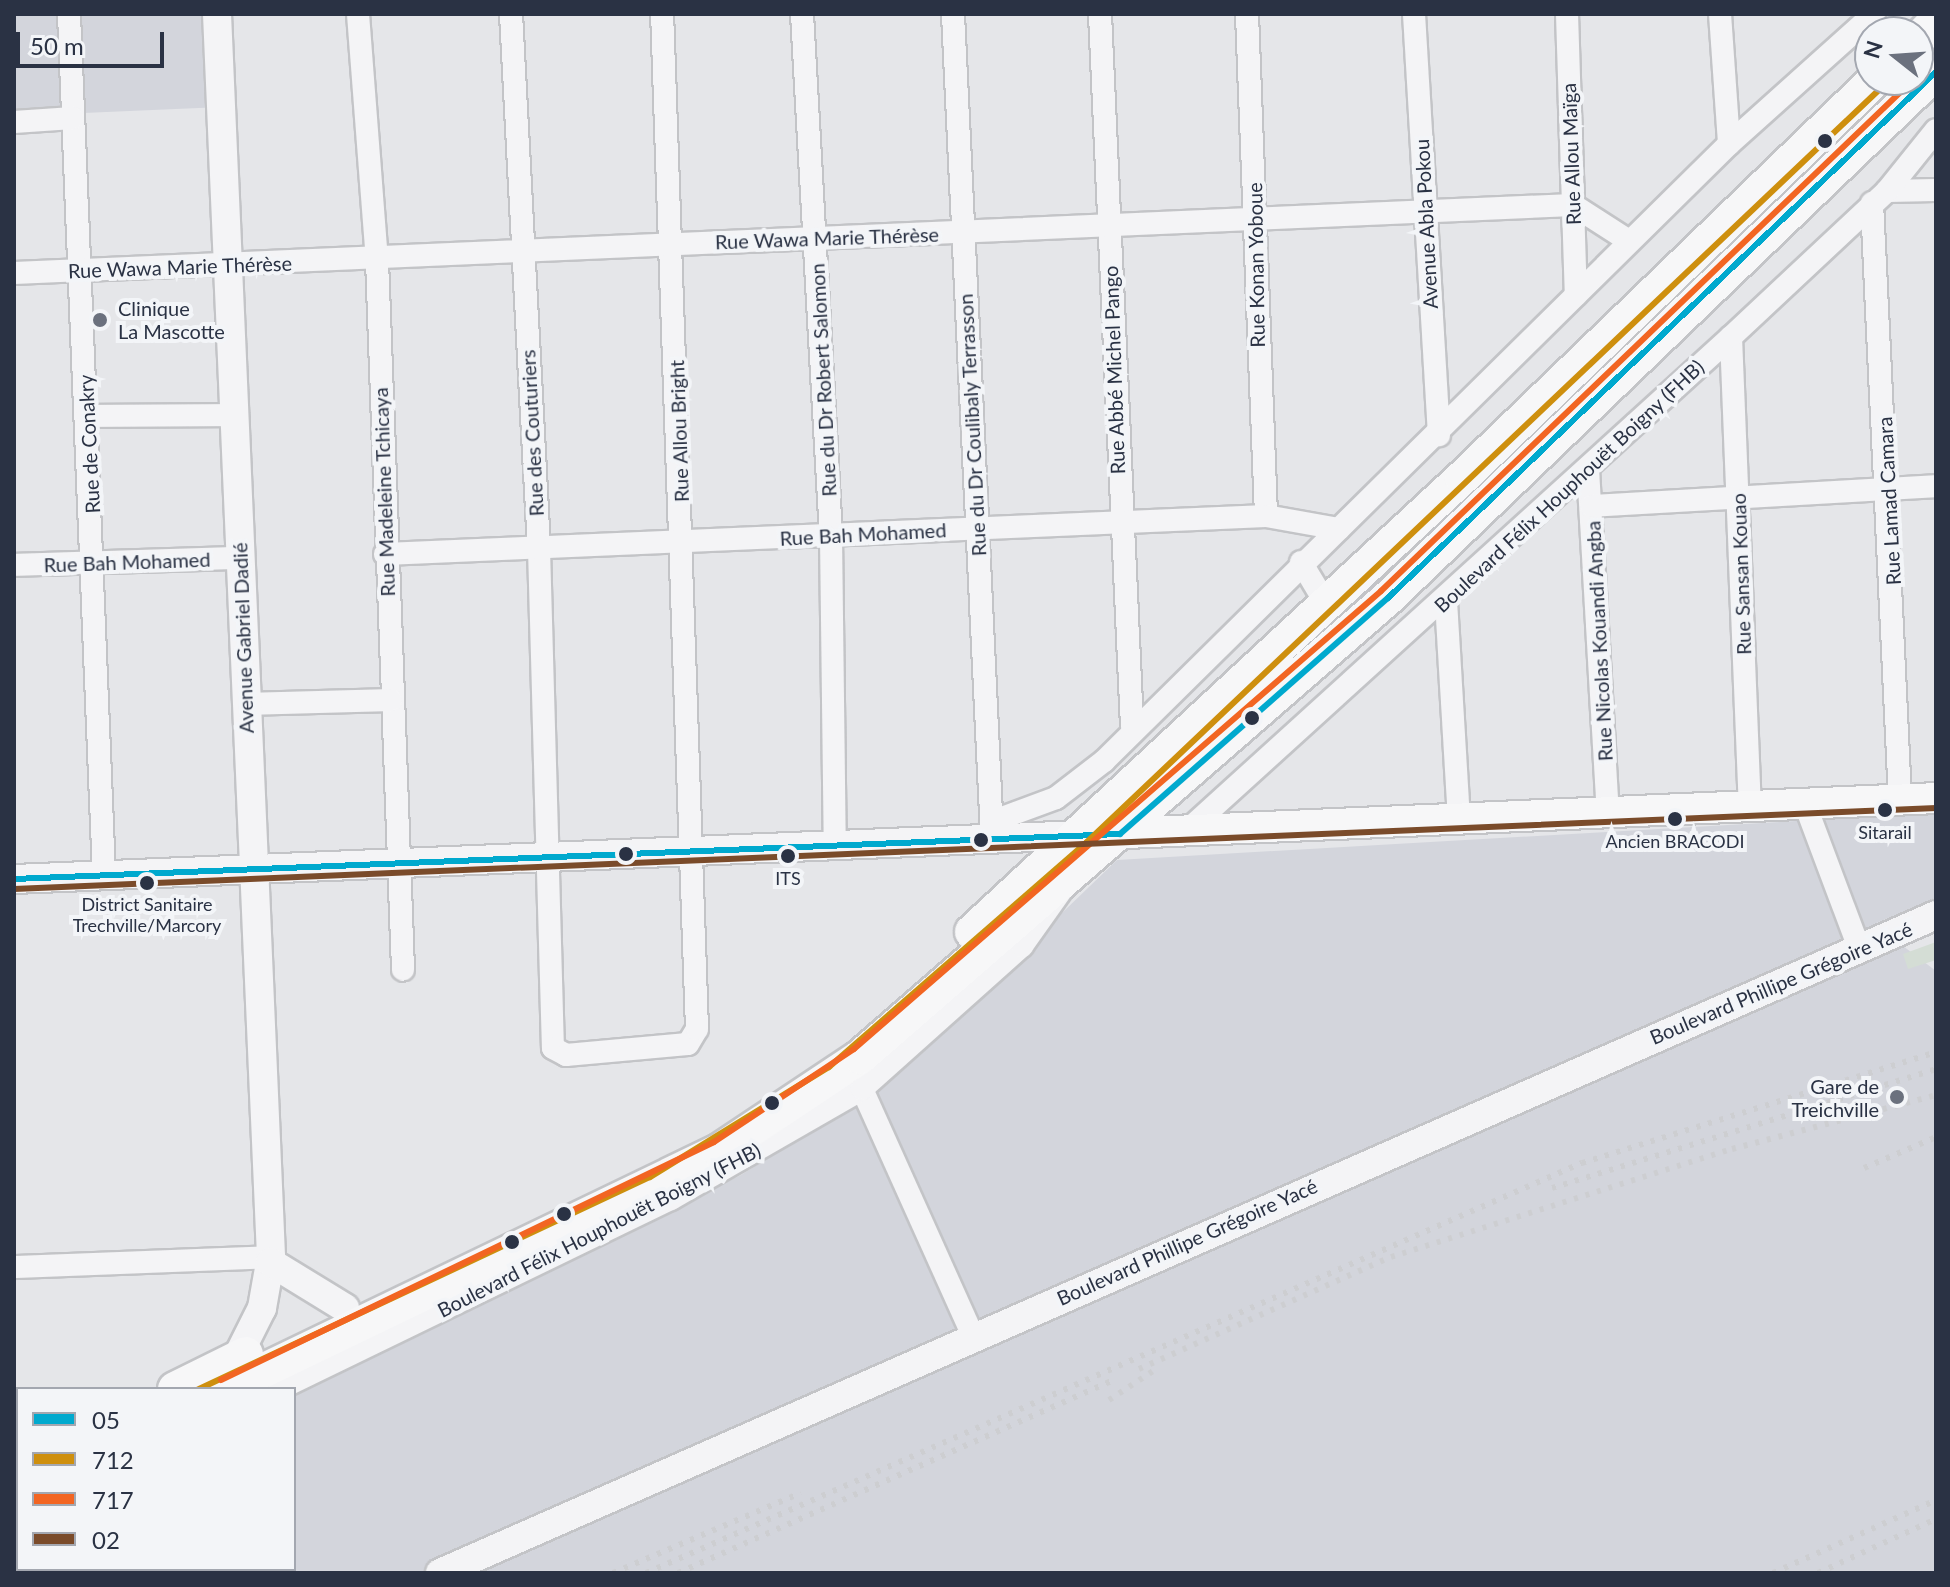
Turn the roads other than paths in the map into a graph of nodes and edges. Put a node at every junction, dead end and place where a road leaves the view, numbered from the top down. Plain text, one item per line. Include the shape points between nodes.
1 (69, 14) edge
2 (217, 14) edge
3 (358, 14) edge
4 (511, 14) edge
5 (662, 14) edge
6 (802, 14) edge
7 (953, 14) edge
8 (1100, 14) edge
9 (1247, 14) edge
10 (1414, 14) edge
11 (1567, 14) edge
12 (1720, 14) edge
13 (1874, 14) edge
14 (1936, 72) edge
15 (1858, 96) edge
16 (73, 118) junction
17 (14, 122) edge
18 (1936, 130) edge
19 (1729, 144) junction
20 (1936, 190) edge
21 (1880, 197) junction
22 (1573, 205) junction
23 (1425, 212) junction
24 (1256, 222) junction
25 (1109, 226) junction
26 (962, 233) junction
27 (815, 238) junction
28 (1629, 241) junction
29 (671, 245) junction
30 (521, 253) junction
31 (377, 260) junction
32 (227, 267) junction
33 (80, 269) junction
34 (14, 273) edge
35 (1576, 295) junction
36 (1731, 337) junction
37 (234, 415) junction
38 (88, 416) junction
39 (1439, 435) junction
40 (1588, 469) junction
41 (1936, 486) edge
42 (1887, 489) junction
43 (1738, 498) junction
44 (1591, 506) junction
45 (1266, 516) junction
46 (1119, 525) junction
47 (978, 528) junction
48 (1339, 529) junction
49 (831, 536) junction
50 (684, 542) junction
51 (539, 549) junction
52 (385, 554) junction
53 (239, 558) junction
54 (94, 562) junction
55 (1301, 562) junction
56 (14, 565) edge
57 (1446, 601) junction
58 (1325, 602) junction
59 (391, 700) junction
60 (246, 704) junction
61 (1132, 726) junction
62 (1936, 798) edge
63 (1900, 800) junction
64 (1806, 807) junction
65 (1750, 810) junction
66 (1608, 812) junction
67 (1459, 822) junction
68 (991, 829) junction
69 (1189, 829) junction
70 (1120, 834) junction
71 (1080, 835) junction
72 (835, 842) junction
73 (686, 848) junction
74 (548, 853) junction
75 (400, 861) junction
76 (253, 868) junction
77 (104, 875) junction
78 (1069, 877) junction
79 (14, 879) edge
80 (1936, 915) edge
81 (1859, 948) junction
82 (403, 970) dead end
83 (862, 1089) junction
84 (774, 1115) junction
85 (818, 1115) junction
86 (271, 1260) junction
87 (14, 1267) edge
88 (345, 1308) junction
89 (973, 1336) junction
90 (231, 1374) edge
91 (182, 1387) edge
92 (283, 1387) edge
93 (440, 1573) edge

1 - 16 street, Rue de Conakry
2 - 32 street, Avenue Gabriel Dadié
3 - 31 street, Rue Madeleine Tchicaya
4 - 30 street, Rue des Couturiers
5 - 29 street, Rue Allou Bright
6 - 27 street, Rue du Dr Robert Salomon
7 - 26 street, Rue du Dr Coulibaly Terrasson
8 - 25 street, Rue Abbé Michel Pango
9 - 24 street, Rue Konan Yoboue
10 - 23 street, Avenue Abla Pokou
11 - 22 street, Rue Allou Maïga
12 - 19 street
13 - 19 street
14 - 70 main road, Boulevard Félix Houphouët Boigny (FHB) via 1388,598
15 - 58 main road, Boulevard Félix Houphouët Boigny (FHB)
16 - 17 street
16 - 33 street, Rue de Conakry
18 - 21 street, Boulevard Félix Houphouët Boigny (FHB)
19 - 28 street
20 - 21 street
21 - 36 street, Boulevard Félix Houphouët Boigny (FHB)
21 - 42 street, Rue Lamad Camara
22 - 23 street, Rue Wawa Marie Thérèse
22 - 28 street
22 - 35 street, Rue Allou Maïga
23 - 24 street, Rue Wawa Marie Thérèse
23 - 39 street, Avenue Abla Pokou
24 - 25 street, Rue Wawa Marie Thérèse
24 - 45 street, Rue Konan Yoboue
25 - 26 street, Rue Wawa Marie Thérèse
25 - 46 street, Rue Abbé Michel Pango
26 - 27 street, Rue Wawa Marie Thérèse
26 - 47 street, Rue du Dr Coulibaly Terrasson
27 - 29 street, Rue Wawa Marie Thérèse
27 - 49 street, Rue du Dr Robert Salomon
28 - 35 street
29 - 30 street, Rue Wawa Marie Thérèse
29 - 50 street, Rue Allou Bright
30 - 31 street, Rue Wawa Marie Thérèse
30 - 51 street, Rue des Couturiers
31 - 32 street, Rue Wawa Marie Thérèse
31 - 52 street, Rue Madeleine Tchicaya
32 - 33 street, Rue Wawa Marie Thérèse
32 - 37 street, Avenue Gabriel Dadié
33 - 34 street, Rue Wawa Marie Thérèse
33 - 38 street, Rue de Conakry
35 - 39 street
36 - 40 street, Boulevard Félix Houphouët Boigny (FHB)
36 - 43 street, Rue Sansan Kouao
37 - 38 street
37 - 53 street, Avenue Gabriel Dadié
38 - 54 street, Rue de Conakry
39 - 48 street
40 - 44 street, Rue Nicolas Kouandi Angba
40 - 57 street, Boulevard Félix Houphouët Boigny (FHB)
41 - 42 street
42 - 43 street
42 - 63 street, Rue Lamad Camara
43 - 44 street
43 - 65 street, Rue Sansan Kouao
44 - 66 street, Rue Nicolas Kouandi Angba
45 - 46 street, Rue Bah Mohamed
45 - 48 street, Rue Bah Mohamed
46 - 47 street, Rue Bah Mohamed
46 - 61 street, Rue Abbé Michel Pango
47 - 49 street, Rue Bah Mohamed
47 - 68 street, Rue du Dr Coulibaly Terrasson
48 - 55 street
49 - 50 street, Rue Bah Mohamed
49 - 72 street, Rue du Dr Robert Salomon
50 - 51 street, Rue Bah Mohamed
50 - 73 street, Rue Allou Bright
51 - 52 street, Rue Bah Mohamed
51 - 74 street, Rue des Couturiers
52 - 59 street, Rue Madeleine Tchicaya
53 - 54 street, Rue Bah Mohamed
53 - 60 street, Avenue Gabriel Dadié
54 - 56 street, Rue Bah Mohamed
54 - 77 street, Rue de Conakry
55 - 58 street
55 - 61 street
57 - 67 street
57 - 69 street, Boulevard Félix Houphouët Boigny (FHB)
58 - 71 main road, Boulevard Félix Houphouët Boigny (FHB)
59 - 60 street
59 - 75 street, Rue Madeleine Tchicaya
60 - 76 street, Avenue Gabriel Dadié
61 - 68 street via 1080,782
62 - 63 main road
63 - 64 main road
64 - 65 main road
64 - 81 street
65 - 66 main road
66 - 67 main road
67 - 69 main road
68 - 71 street
68 - 72 street
69 - 70 main road
70 - 71 main road
70 - 78 main road, Boulevard Félix Houphouët Boigny (FHB)
71 - 88 main road, Boulevard Félix Houphouët Boigny (FHB) via 883,1011 711,1132
72 - 73 street
73 - 74 street
73 - 74 street, Rue des Couturiers via 694,1039 566,1055 553,1048
74 - 75 street
75 - 76 street
75 - 82 street, Rue Madeleine Tchicaya
76 - 77 street
76 - 86 street, Avenue Gabriel Dadié
77 - 79 street
78 - 83 street, Boulevard Félix Houphouët Boigny (FHB) via 1022,946
78 - 84 main road, Boulevard Félix Houphouët Boigny (FHB) via 860,1057
80 - 81 street, Boulevard Phillipe Grégoire Yacé
81 - 89 street, Boulevard Phillipe Grégoire Yacé
83 - 85 street, Boulevard Félix Houphouët Boigny (FHB)
83 - 89 street
84 - 85 main road
84 - 90 main road, Boulevard Félix Houphouët Boigny (FHB) via 652,1185
85 - 92 street, Boulevard Félix Houphouët Boigny (FHB) via 671,1199
86 - 87 street
86 - 88 street
86 - 90 street, Avenue Gabriel Dadié via 262,1308
88 - 90 main road, Boulevard Félix Houphouët Boigny (FHB)
89 - 93 street, Boulevard Phillipe Grégoire Yacé
90 - 91 main road, Boulevard Félix Houphouët Boigny (FHB)

